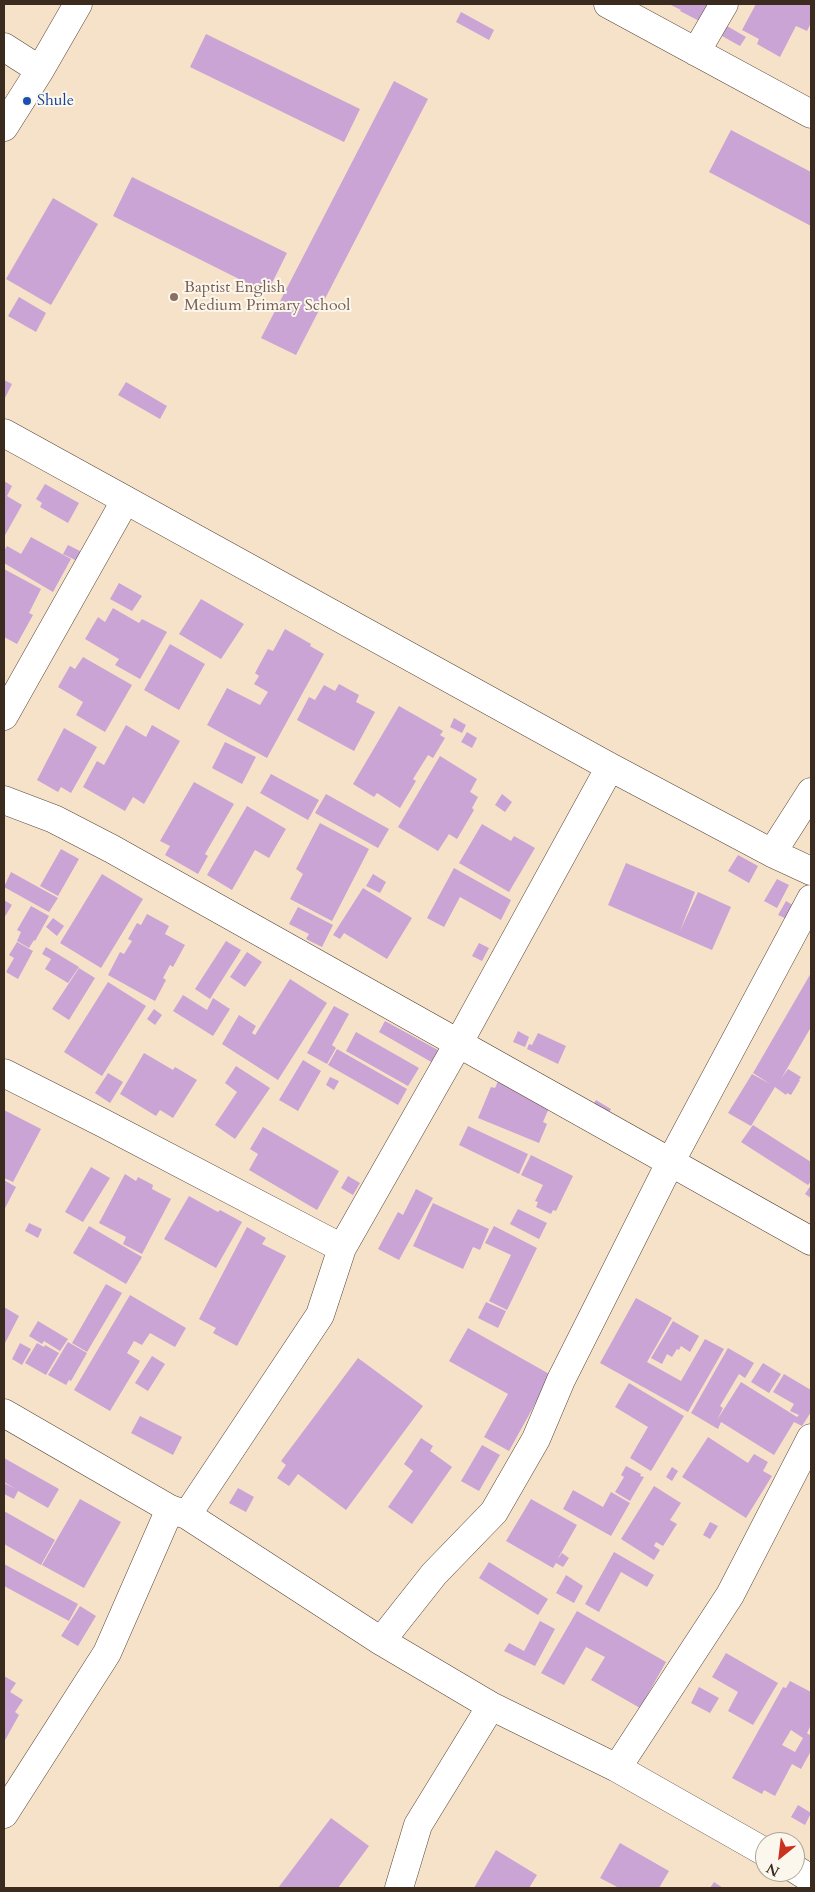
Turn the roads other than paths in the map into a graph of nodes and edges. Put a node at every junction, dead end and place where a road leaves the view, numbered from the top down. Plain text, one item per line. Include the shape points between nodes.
1 (78, 4) edge
2 (608, 4) edge
3 (724, 4) edge
4 (4, 47) edge
5 (696, 52) junction
6 (40, 70) junction
7 (811, 114) edge
8 (4, 127) edge
9 (4, 433) edge
10 (125, 501) junction
11 (4, 716) edge
12 (610, 767) junction
13 (811, 792) edge
14 (4, 800) edge
15 (772, 853) junction
16 (811, 871) edge
17 (811, 899) edge
18 (458, 1044) junction
19 (4, 1073) edge
20 (671, 1161) junction
21 (811, 1241) edge
22 (342, 1248) junction
23 (4, 1413) edge
24 (811, 1438) edge
25 (178, 1512) junction
26 (381, 1641) junction
27 (491, 1706) junction
28 (617, 1768) junction
29 (4, 1814) edge
30 (755, 1846) edge
31 (399, 1888) edge

1 - 6 street
2 - 5 street
3 - 5 street
4 - 6 street
5 - 7 street
6 - 8 street
9 - 10 street
10 - 11 street
10 - 12 street
12 - 15 street
12 - 18 street
13 - 15 street
14 - 18 street via 54,819 112,849
15 - 16 street
17 - 20 street
18 - 20 street
18 - 22 street
19 - 22 street
20 - 21 street
20 - 26 street via 561,1380 536,1439 494,1512 434,1574
22 - 25 street via 320,1315
23 - 25 street
24 - 28 street via 730,1595
25 - 26 street
25 - 29 street via 107,1653
26 - 27 street
27 - 28 street
27 - 31 street via 418,1825
28 - 30 street

